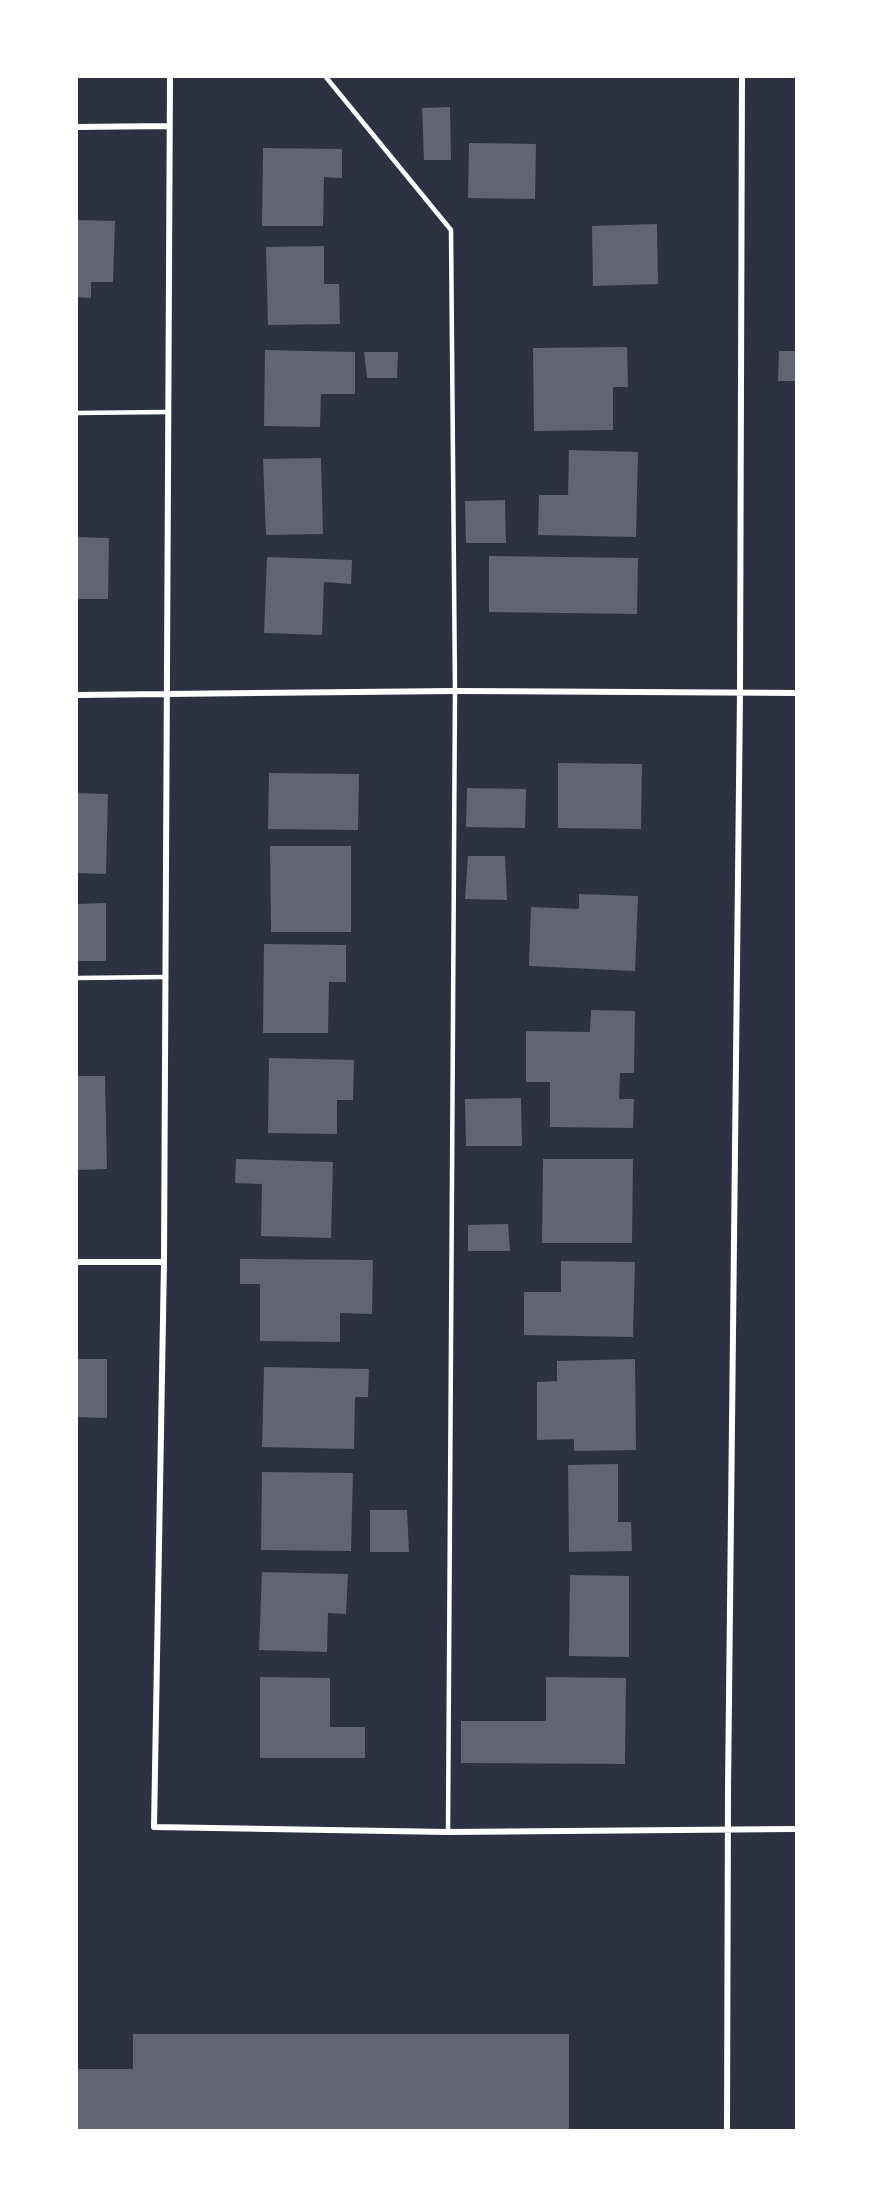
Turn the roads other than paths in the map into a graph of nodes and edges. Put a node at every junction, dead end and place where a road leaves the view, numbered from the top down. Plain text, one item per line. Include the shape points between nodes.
1 (170, 76) edge
2 (326, 76) edge
3 (742, 76) edge
4 (169, 126) junction
5 (76, 127) edge
6 (168, 412) junction
7 (76, 413) edge
8 (455, 692) junction
9 (740, 693) junction
10 (796, 693) edge
11 (76, 695) edge
12 (168, 695) junction
13 (166, 977) junction
14 (76, 978) edge
15 (76, 1262) edge
16 (164, 1262) junction
17 (728, 1828) junction
18 (796, 1828) edge
19 (448, 1832) junction
20 (727, 2130) edge

1 - 4 street
2 - 8 lane via 451,230
3 - 9 street
4 - 5 street
4 - 6 street
6 - 7 lane
6 - 12 street
8 - 9 street
8 - 12 street
8 - 19 lane
9 - 10 street
9 - 17 street
11 - 12 street
12 - 13 street
13 - 14 lane
13 - 16 street
15 - 16 street
16 - 19 street via 154,1827
17 - 18 street
17 - 19 street
17 - 20 street

